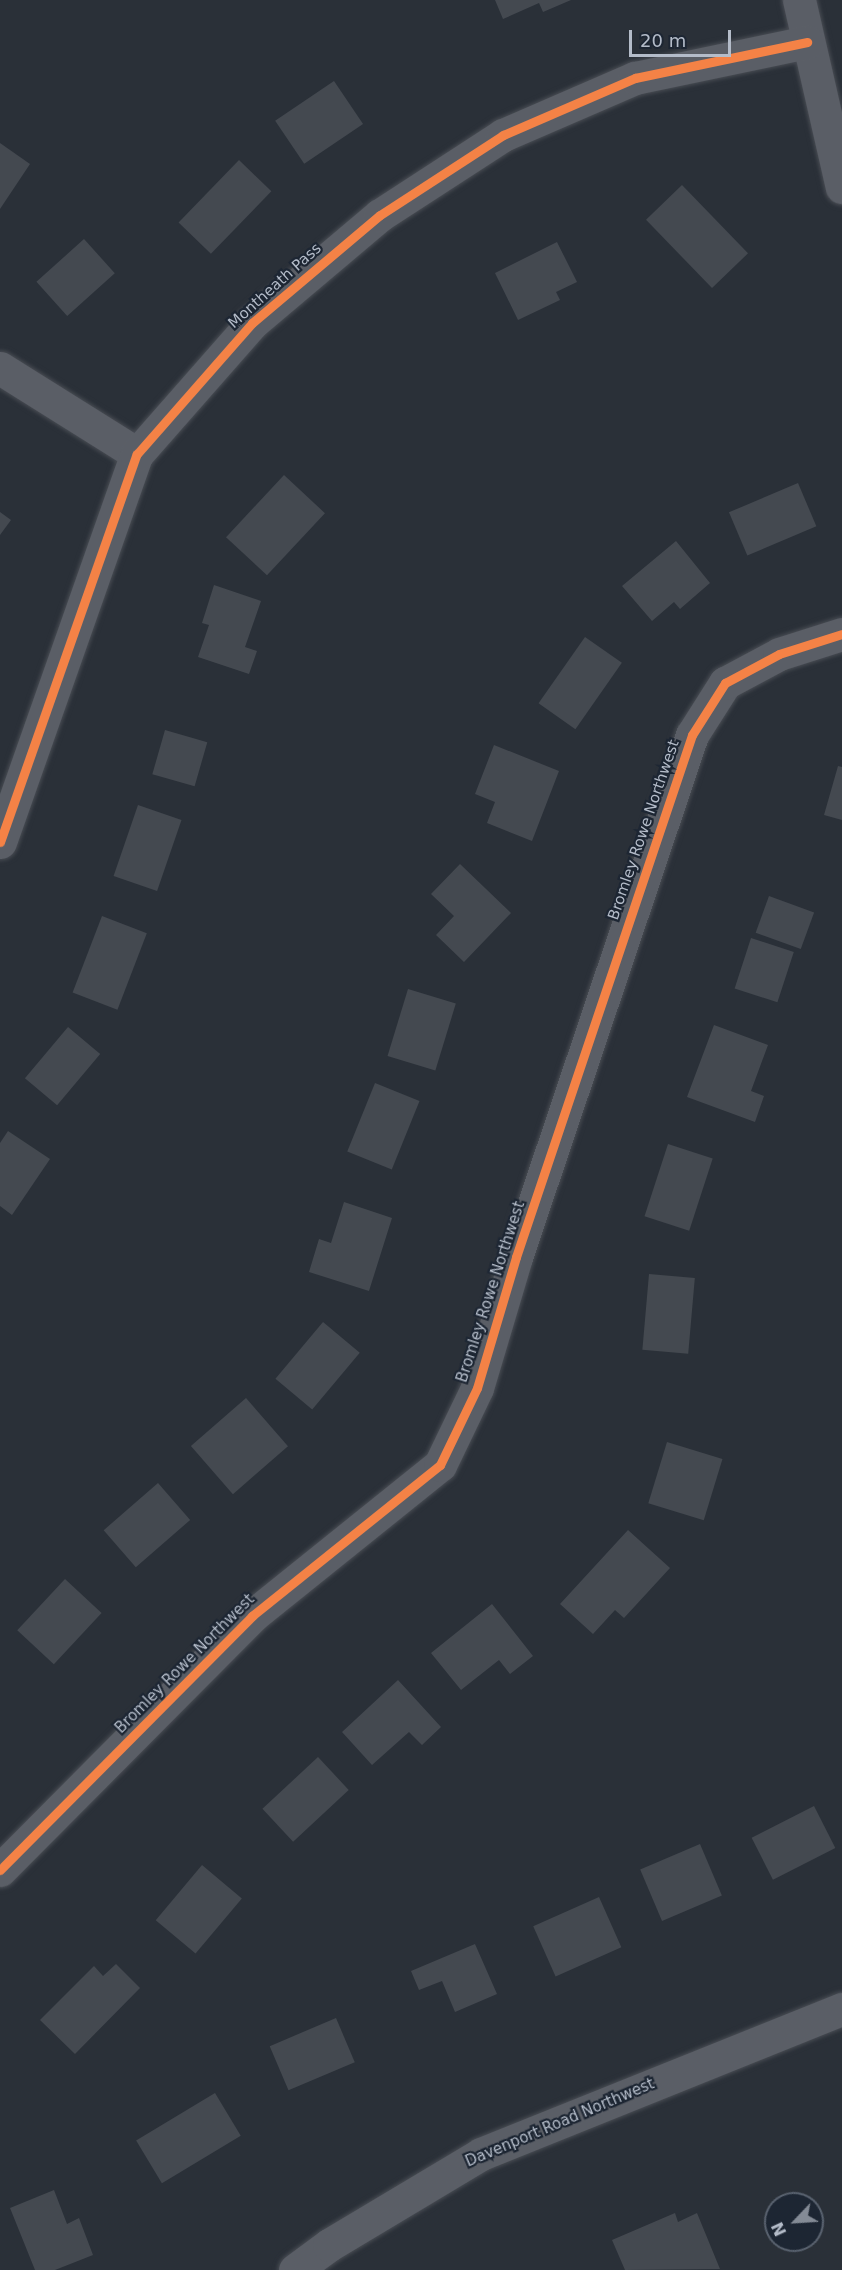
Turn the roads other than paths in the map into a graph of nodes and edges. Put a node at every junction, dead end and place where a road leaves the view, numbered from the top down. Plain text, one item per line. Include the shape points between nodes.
1 (799, 0) edge
2 (807, 42) junction
3 (842, 187) edge
4 (0, 368) edge
5 (137, 454) junction
6 (842, 634) edge
7 (0, 842) edge
8 (0, 1870) edge
9 (842, 2010) edge
10 (295, 2270) edge

1 - 2 street
2 - 3 street
2 - 5 street, Montheath Pass via 635,78 503,135 380,215 252,323
4 - 5 street
5 - 7 street, Montheath Pass
6 - 8 street, Bromley Rowe Northwest via 779,654 725,683 692,735 520,1246 477,1388 440,1465 252,1616
9 - 10 street, Davenport Road Northwest via 593,2106 481,2154 329,2245

